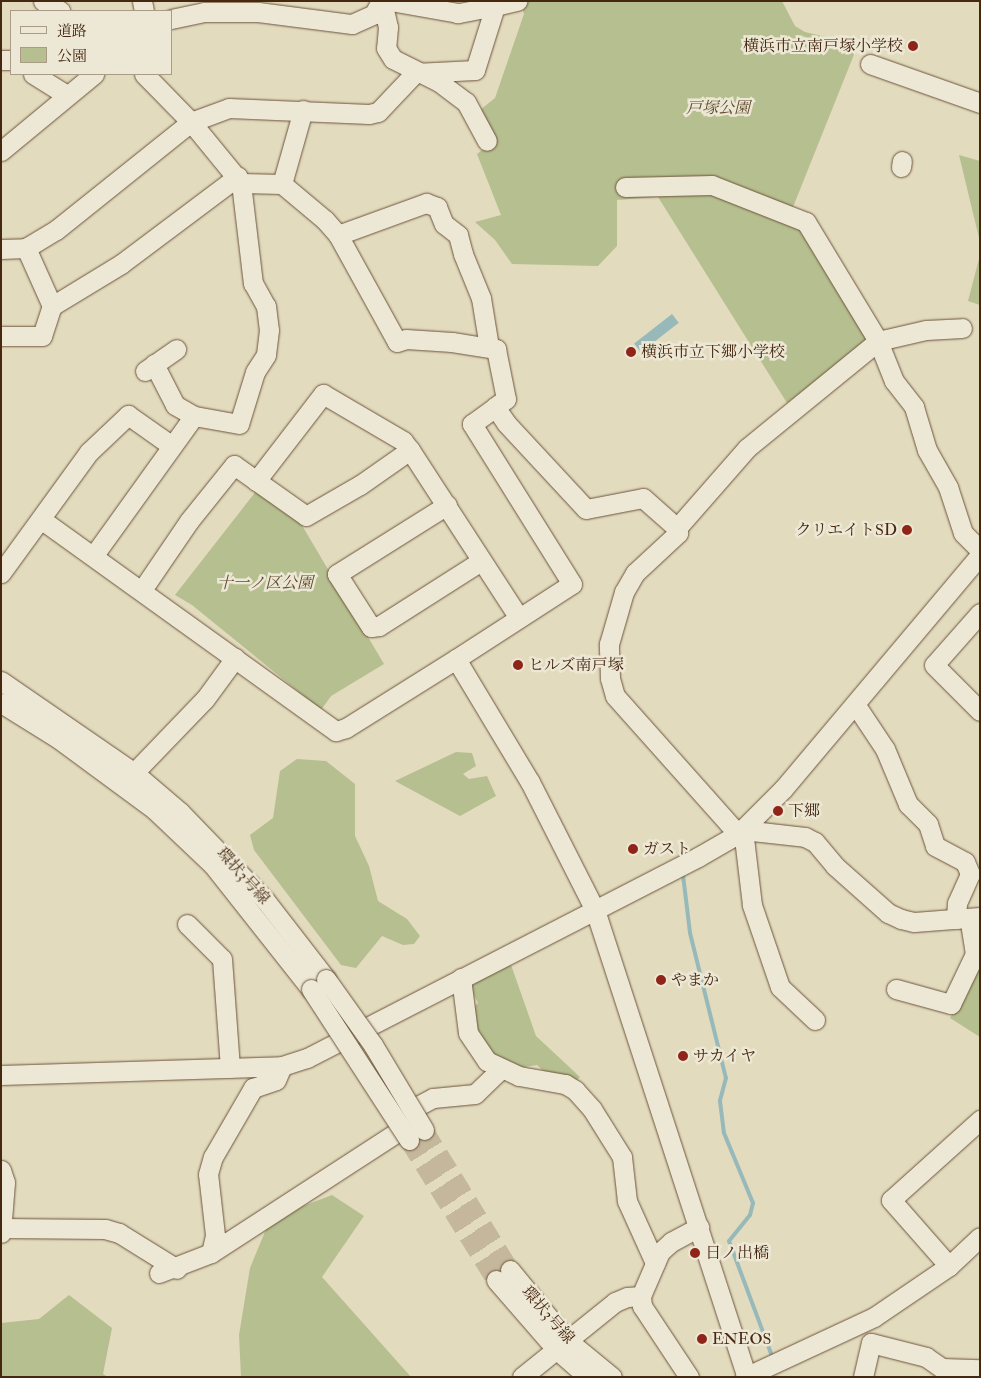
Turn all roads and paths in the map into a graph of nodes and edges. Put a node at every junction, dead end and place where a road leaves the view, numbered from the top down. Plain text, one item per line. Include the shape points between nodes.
1 (44, 1) edge
2 (382, 1) edge
3 (390, 1) edge
4 (517, 1) edge
5 (205, 6) edge
6 (496, 6) junction
7 (295, 9) edge
8 (58, 10) edge
9 (172, 19) edge
10 (870, 64) dead end
11 (415, 73) junction
12 (35, 75) edge
13 (93, 75) edge
14 (145, 75) edge
15 (66, 95) junction
16 (980, 103) edge
17 (303, 110) junction
18 (191, 122) junction
19 (487, 141) dead end
20 (1, 151) edge
21 (239, 179) junction
22 (282, 184) junction
23 (625, 187) dead end
24 (338, 235) junction
25 (26, 248) junction
26 (1, 249) edge
27 (52, 306) junction
28 (962, 328) dead end
29 (1, 336) edge
30 (878, 341) junction
31 (489, 347) junction
32 (176, 349) dead end
33 (495, 407) junction
34 (194, 416) junction
35 (172, 446) junction
36 (410, 450) junction
37 (256, 482) junction
38 (447, 505) junction
39 (42, 520) junction
40 (677, 528) junction
41 (980, 550) edge
42 (94, 555) junction
43 (980, 555) edge
44 (480, 561) junction
45 (1, 573) edge
46 (142, 590) junction
47 (980, 613) edge
48 (519, 618) junction
49 (235, 658) junction
50 (456, 659) junction
51 (1, 681) edge
52 (1, 703) edge
53 (855, 704) junction
54 (976, 712) edge
55 (128, 778) junction
56 (740, 832) junction
57 (595, 910) junction
58 (968, 918) edge
59 (187, 924) dead end
60 (461, 978) junction
61 (896, 989) dead end
62 (815, 1020) dead end
63 (282, 1066) junction
64 (230, 1068) junction
65 (501, 1069) junction
66 (1, 1075) edge
67 (980, 1120) edge
68 (416, 1135) tunnel mouth
69 (1, 1170) edge
70 (699, 1227) junction
71 (2, 1231) edge
72 (980, 1237) edge
73 (211, 1253) junction
74 (655, 1263) junction
75 (949, 1266) junction
76 (503, 1275) tunnel mouth
77 (641, 1296) junction
78 (562, 1345) junction
79 (980, 1369) edge
80 (941, 1372) edge
81 (522, 1377) edge
82 (588, 1377) edge
83 (612, 1377) edge
84 (689, 1377) edge
85 (746, 1377) edge
86 (863, 1377) edge

1 - 8 street
2 - 7 street via 374,14 352,24
2 - 11 street via 388,27 386,48 393,59
3 - 6 street via 458,13
4 - 6 street
5 - 7 street
5 - 9 street
6 - 11 street via 475,70
10 - 16 street
11 - 17 street via 378,112
11 - 19 street via 439,82 466,102
12 - 15 street
13 - 15 street
14 - 18 street
15 - 20 street
17 - 18 street via 229,108
17 - 22 street
18 - 21 street
18 - 25 street via 56,230
21 - 22 street
21 - 27 street via 122,264
21 - 34 street via 253,282 266,306 269,330 266,355 254,372 239,424
22 - 24 street
23 - 30 street via 712,185 806,222
24 - 31 street via 397,342 406,339
24 - 31 street via 426,203 437,208 444,224 458,235 462,254 481,298
25 - 26 street
25 - 27 street
27 - 29 street via 42,336
28 - 30 street via 926,330
30 - 40 street via 747,448
30 - 41 street via 891,376 914,407 927,450 948,487 963,533
31 - 33 street via 496,349 506,395
32 - 34 street via 149,368 176,405
33 - 40 street via 512,430 586,509 643,498
33 - 48 street via 472,424 572,584
34 - 35 street
35 - 39 street via 128,415 89,452
35 - 42 street
36 - 37 street via 306,516
36 - 37 street via 395,436 323,394
36 - 38 street
37 - 46 street via 234,464 189,521
38 - 44 street
38 - 44 street via 337,574 371,626 379,626
39 - 42 street
39 - 45 street
40 - 56 street via 678,533 636,573 624,592 608,644 610,678 615,696 626,712
42 - 46 street
43 - 53 street
44 - 48 street
46 - 49 street
47 - 54 street via 934,665
48 - 50 street
49 - 50 street via 336,731 346,728
49 - 55 street via 205,698
50 - 57 street via 530,782
51 - 55 street, 環状3号線
52 - 55 street, 環状3号線
53 - 56 street
53 - 58 street via 885,749 908,804 928,824 935,846 965,862 970,874 956,903
55 - 68 street, 環状3号線, bridge via 223,853 265,900 319,984 373,1045
56 - 57 street
56 - 58 street via 805,837 815,842 835,866 881,907 901,919 914,922
56 - 62 street via 752,905 780,987
57 - 60 street
57 - 70 street
58 - 61 street via 975,954 951,1004
59 - 64 street via 222,959
60 - 63 street via 307,1058
60 - 65 street via 468,1033 487,1061
63 - 64 street
63 - 73 street via 276,1080 253,1088 213,1157 208,1174 215,1235
64 - 66 street
65 - 73 street via 475,1094 433,1098 414,1108 405,1127
65 - 74 street via 519,1076 566,1084 592,1109 622,1156 627,1201
67 - 75 street via 891,1200
69 - 71 street via 5,1182
70 - 74 street via 671,1242 660,1252
70 - 85 street
71 - 73 street via 104,1229 119,1233 168,1271
72 - 75 street
74 - 77 street
75 - 85 street via 874,1317
76 - 78 street, 環状3号線
77 - 78 street via 626,1296 615,1302
77 - 84 street via 642,1306
78 - 81 street
78 - 82 street, 環状3号線
78 - 83 street, 環状3号線
79 - 80 street
80 - 86 street via 926,1357 871,1343

